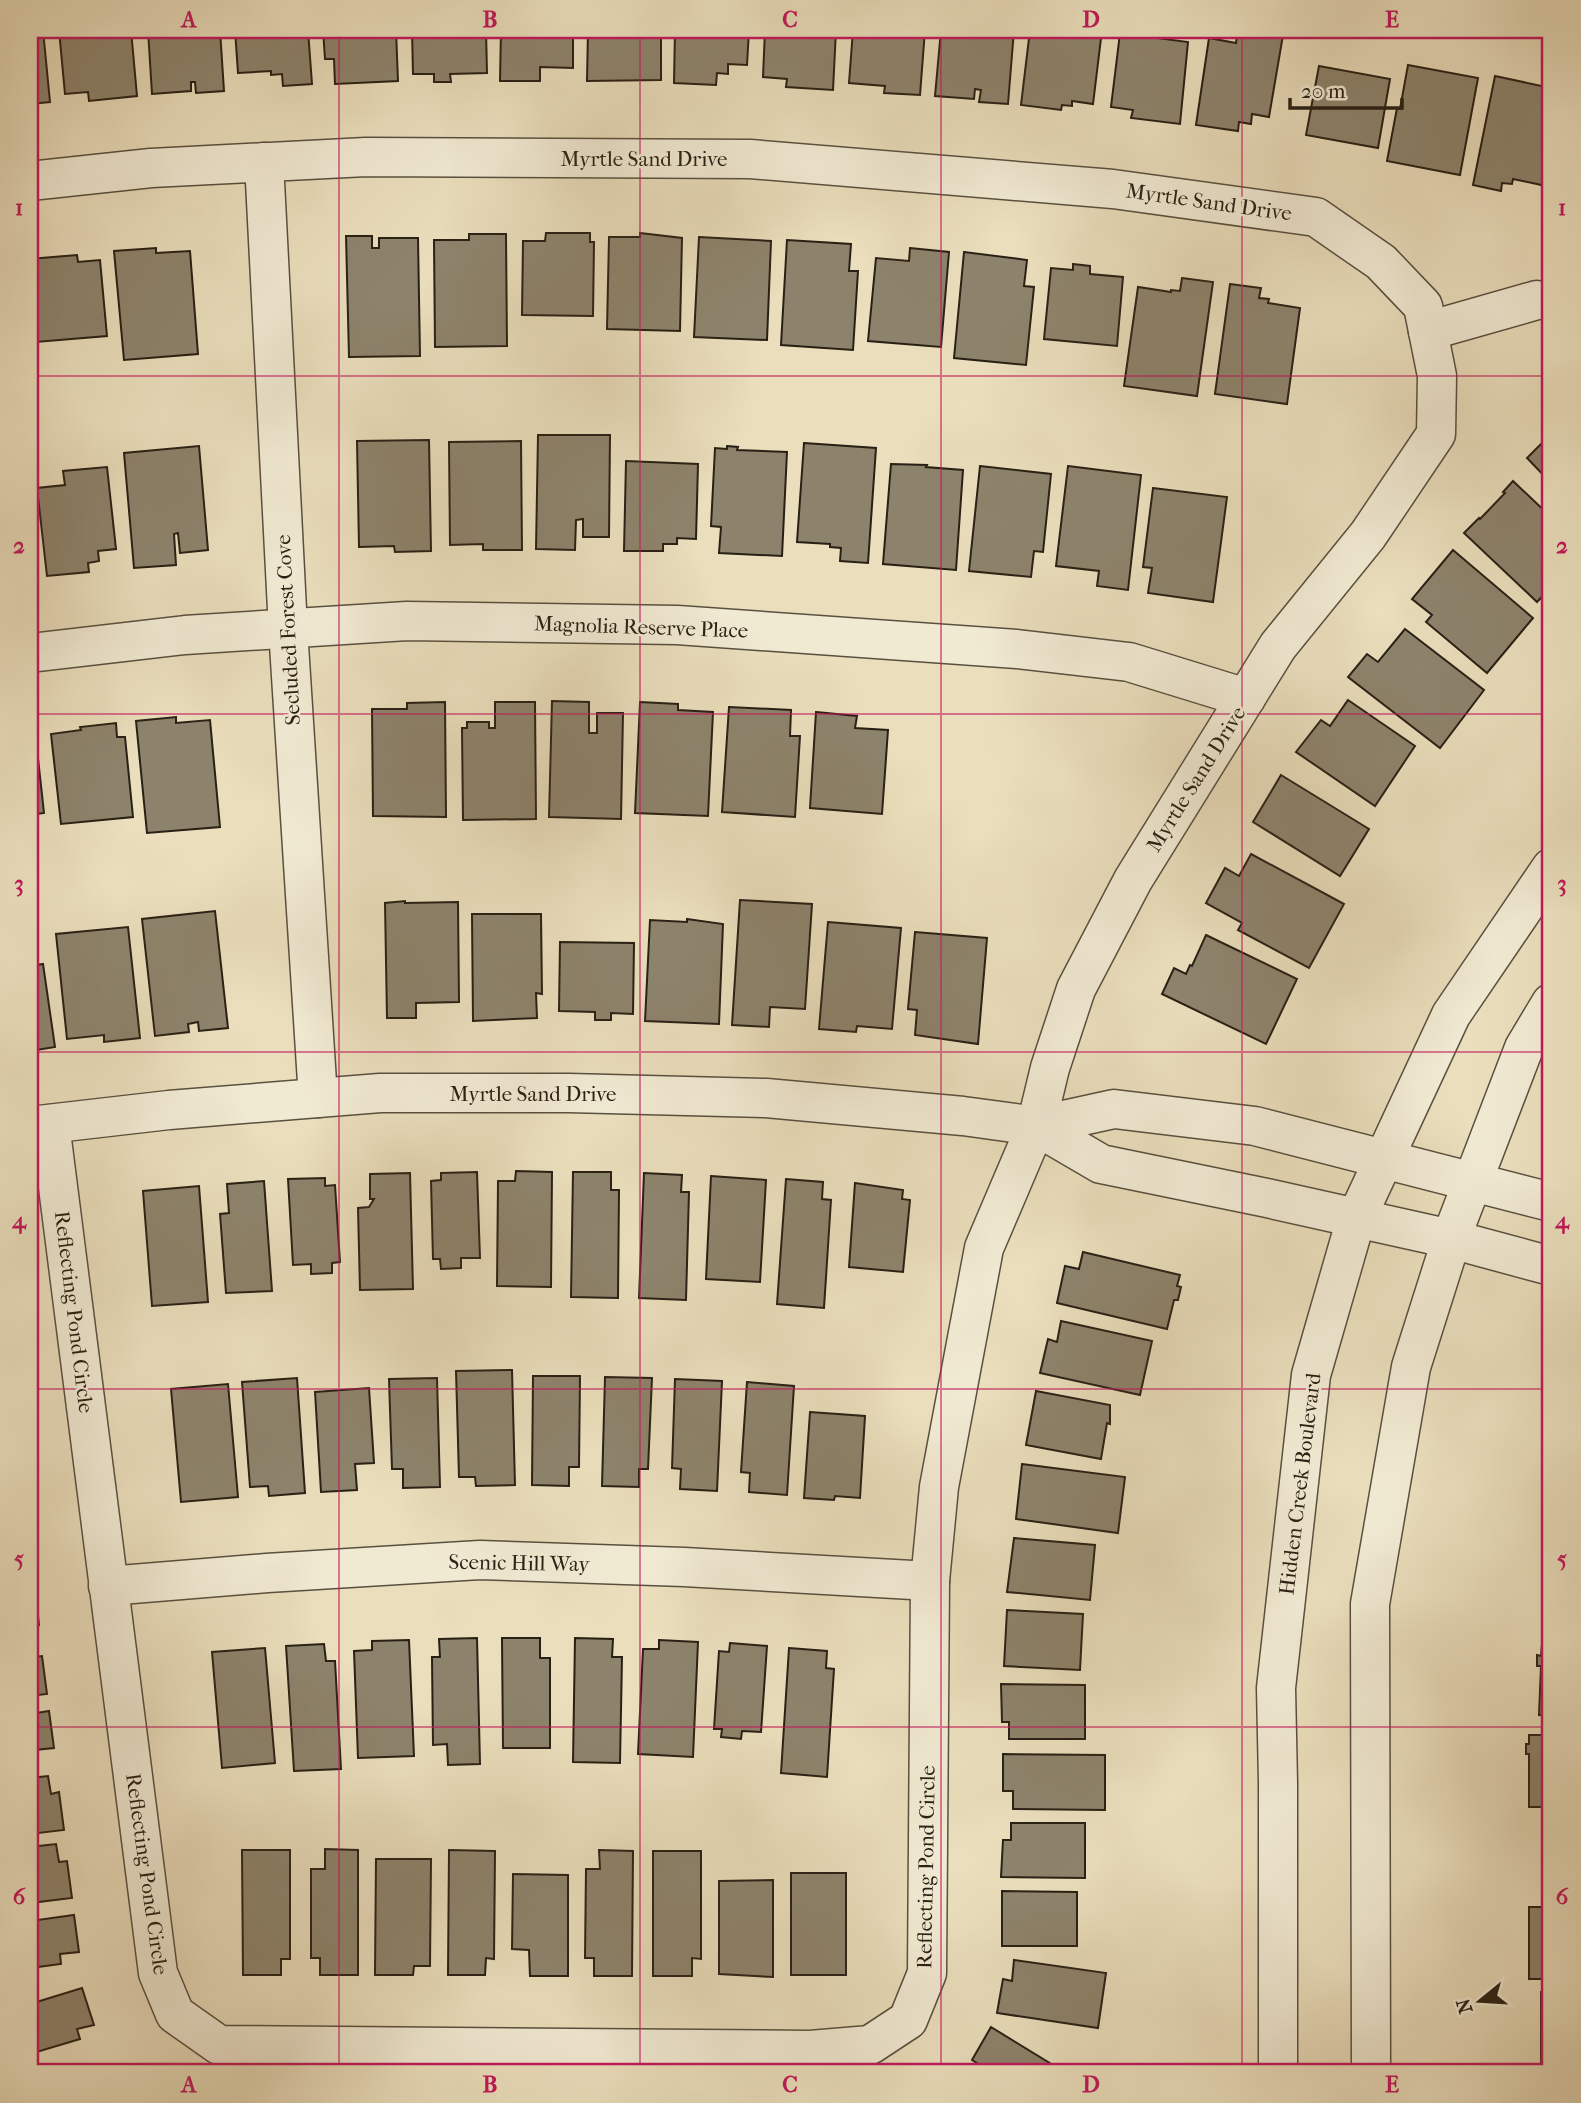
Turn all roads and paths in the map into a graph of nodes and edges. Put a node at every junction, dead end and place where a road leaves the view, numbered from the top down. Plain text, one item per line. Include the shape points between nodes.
1 (264, 162) junction
2 (30, 181) edge
3 (1537, 300) dead end
4 (1428, 331) junction
5 (288, 629) junction
6 (30, 653) edge
7 (1246, 698) junction
8 (1551, 868) edge
9 (1551, 1003) edge
10 (318, 1098) junction
11 (40, 1125) edge
12 (1036, 1126) junction
13 (1384, 1159) junction
14 (1473, 1180) junction
15 (1551, 1202) edge
16 (1356, 1219) junction
17 (1451, 1239) junction
18 (1551, 1266) edge
19 (930, 1581) junction
20 (108, 1586) junction
21 (1278, 2073) edge
22 (1371, 2073) edge

1 - 2 street, Myrtle Sand Drive
1 - 4 street, Myrtle Sand Drive via 366,157 750,159 1113,189 1316,217 1381,262 1423,306
1 - 5 street, Secluded Forest Cove
3 - 4 street
4 - 7 street, Myrtle Sand Drive via 1437,376 1436,434 1368,535 1279,646
5 - 6 street, Magnolia Reserve Place via 185,635
5 - 7 street, Magnolia Reserve Place via 407,621 677,625 1017,649 1129,662
5 - 10 street, Secluded Forest Cove
7 - 12 street, Myrtle Sand Drive via 1133,880 1076,989
8 - 13 street, Hidden Creek Boulevard via 1451,1015
9 - 14 street via 1524,1048
10 - 11 street, Myrtle Sand Drive
10 - 12 street, Myrtle Sand Drive via 380,1093 569,1093 766,1098
11 - 20 street, Reflecting Pond Circle
12 - 13 street, Myrtle Sand Drive via 1114,1109 1255,1126
12 - 16 street, Myrtle Sand Drive via 1101,1164
12 - 19 street, Reflecting Pond Circle via 984,1248 939,1487
13 - 14 street, Myrtle Sand Drive
13 - 16 street, Hidden Creek Boulevard
14 - 15 street, Myrtle Sand Drive
14 - 17 street
16 - 17 street, Myrtle Sand Drive
16 - 21 street, Hidden Creek Boulevard via 1311,1375 1276,1688
17 - 18 street, Myrtle Sand Drive
17 - 22 street via 1411,1367 1370,1604
19 - 20 street, Scenic Hill Way via 480,1560
19 - 20 street, Reflecting Pond Circle via 927,1973 908,2020 870,2045 810,2050 219,2045 175,2014 158,1973

